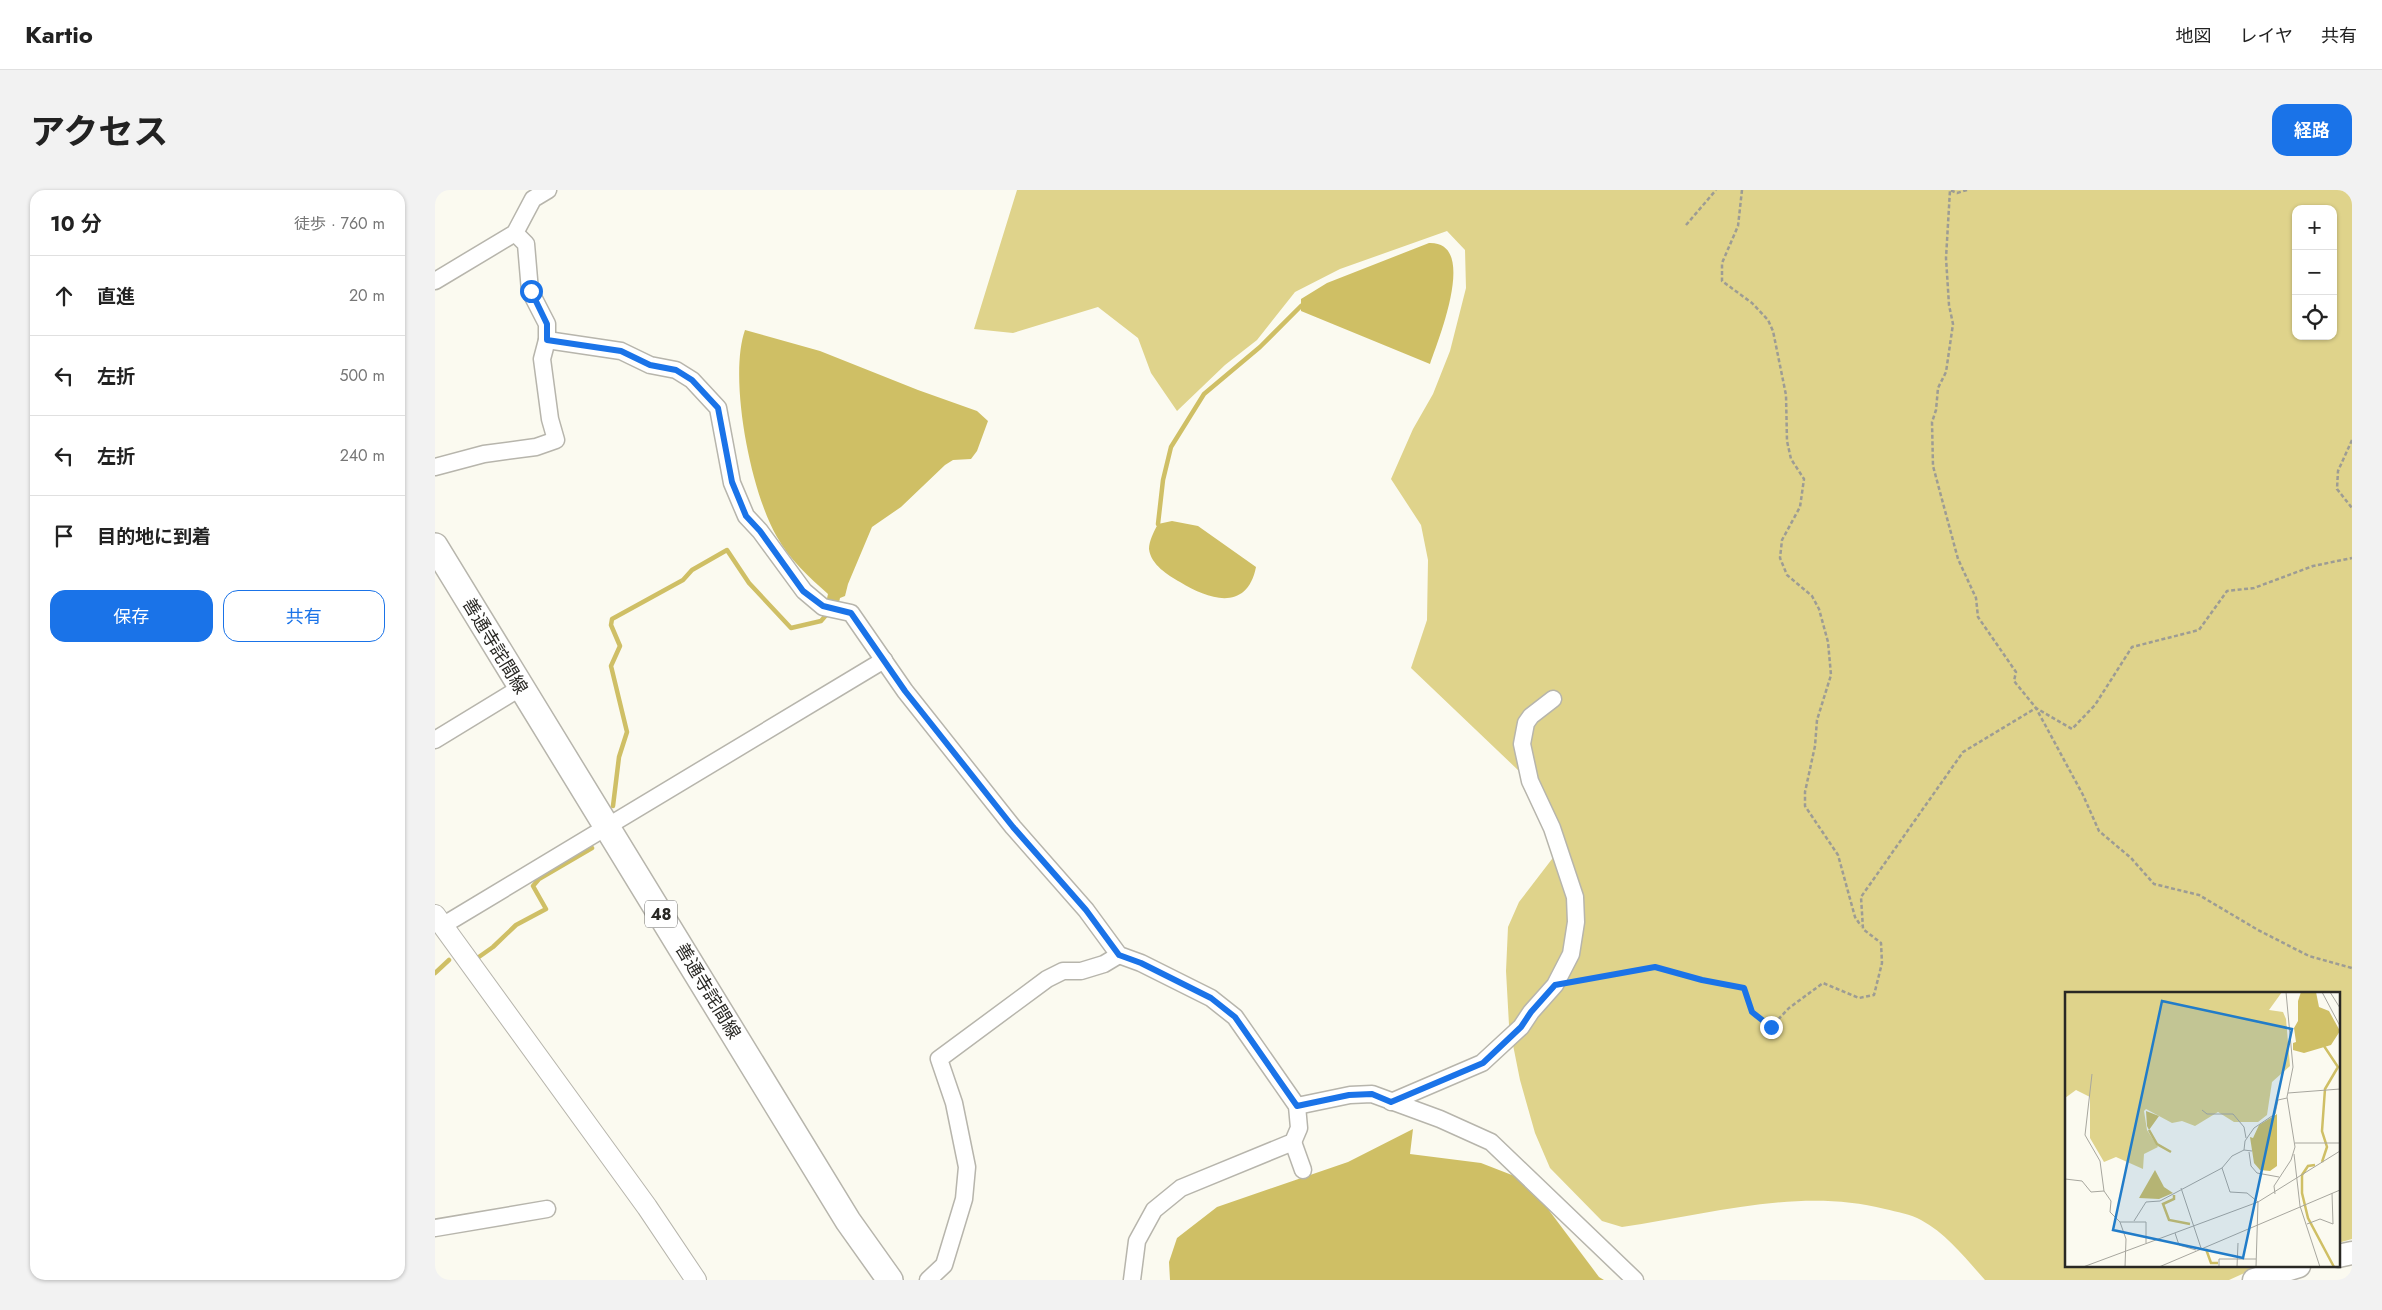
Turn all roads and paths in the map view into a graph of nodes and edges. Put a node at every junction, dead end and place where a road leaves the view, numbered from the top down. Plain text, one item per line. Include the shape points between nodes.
1 (548, 190) edge
2 (1716, 190) edge
3 (1742, 190) edge
4 (1967, 190) edge
5 (1687, 225) dead end
6 (515, 233) junction
7 (435, 281) edge
8 (547, 340) junction
9 (2352, 440) edge
10 (435, 467) edge
11 (2352, 508) edge
12 (435, 546) edge
13 (2352, 558) edge
14 (884, 660) junction
15 (519, 688) junction
16 (1553, 699) dead end
17 (2036, 708) junction
18 (435, 740) edge
19 (607, 827) junction
20 (438, 921) edge
21 (1863, 929) junction
22 (1119, 955) junction
23 (2352, 968) edge
24 (1555, 985) junction
25 (1391, 1102) junction
26 (1297, 1106) junction
27 (1293, 1142) junction
28 (1303, 1170) dead end
29 (547, 1209) dead end
30 (435, 1228) edge
31 (2352, 1253) edge
32 (2339, 1256) edge
33 (2293, 1268) edge
34 (696, 1280) edge
35 (890, 1280) edge
36 (928, 1280) edge
37 (1132, 1280) edge
38 (1635, 1280) edge
39 (2254, 1280) edge

1 - 6 street via 533,199
2 - 5 path
3 - 21 path via 1738,226 1722,263 1722,281 1768,320 1773,332 1785,395 1787,441 1791,459 1804,479 1800,507 1782,540 1780,558 1787,575 1811,596 1819,609 1828,642 1831,675 1817,720 1805,806 1838,855 1855,917
4 - 17 path via 1957,193 1950,190 1947,209 1946,258 1953,324 1946,372 1938,388 1932,422 1933,466 1958,559 1976,598 1978,617 2016,672 2014,680
6 - 7 street
6 - 8 street via 526,244 531,291 547,324
8 - 10 street via 542,359 556,440
8 - 14 street via 621,351 650,365 676,370 692,380 718,408 732,482 746,516 803,591 823,606 851,613
9 - 11 path via 2338,470 2337,489
12 - 15 main road, 善通寺詫間線 / 48
13 - 17 path via 2313,566 2254,588 2227,591 2199,630 2132,647 2095,705 2072,729
14 - 19 street
14 - 22 street via 1013,827 1086,910
15 - 18 street
15 - 19 main road, 善通寺詫間線 / 48
16 - 24 street via 1526,723 1522,744 1530,781 1552,828 1575,897 1576,922 1571,954
17 - 21 path via 1963,752 1861,897
17 - 23 path via 2099,831 2131,858 2154,884 2199,895 2309,956
19 - 20 street
19 - 35 main road, 善通寺詫間線 / 48 via 848,1221
20 - 34 street via 647,1207
21 - 24 path via 1881,942 1882,963 1874,995 1859,998 1823,983 1789,1008 1771,1027 1752,1012 1744,988 1655,967
22 - 26 street via 1211,998 1229,1012 1263,1054
22 - 36 street via 1104,964 1081,971 1063,971 1047,979 939,1059 954,1103 967,1167 964,1199 944,1265
24 - 25 street via 1521,1027 1483,1063
25 - 26 street via 1372,1094 1349,1095
25 - 38 street via 1491,1142
26 - 27 street via 1299,1128
27 - 28 street
27 - 37 street via 1181,1188 1154,1210 1137,1241
29 - 30 street
31 - 32 main road
33 - 39 main road

